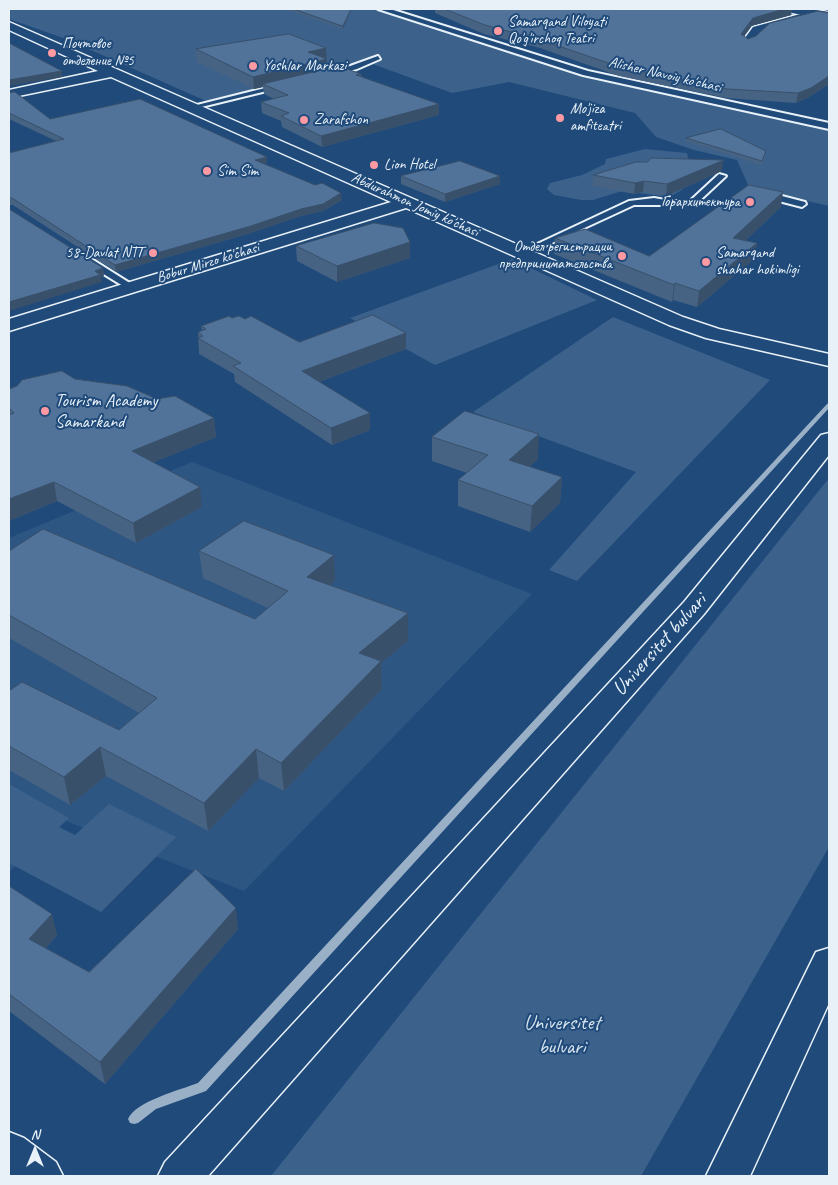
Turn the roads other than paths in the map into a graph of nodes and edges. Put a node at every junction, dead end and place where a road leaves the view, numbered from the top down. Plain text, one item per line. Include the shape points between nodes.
1 (401, 9) edge
2 (792, 9) edge
3 (386, 10) edge
4 (816, 14) junction
5 (829, 16) edge
6 (9, 26) edge
7 (748, 42) edge
8 (378, 58) dead end
9 (108, 72) junction
10 (320, 77) edge
11 (292, 83) edge
12 (9, 94) edge
13 (189, 108) junction
14 (829, 126) edge
15 (722, 176) edge
16 (778, 198) edge
17 (408, 202) junction
18 (802, 204) dead end
19 (523, 253) junction
20 (81, 256) edge
21 (130, 287) junction
22 (9, 325) edge
23 (829, 360) edge
24 (829, 440) edge
25 (829, 964) edge
26 (180, 1176) edge
27 (728, 1176) edge

1 - 3 street
2 - 4 main road
3 - 14 street, Alisher Navoiy ko'chasi via 586,73
4 - 5 main road
4 - 7 main road via 764,27 757,30
6 - 9 main road, Abdurahmon Jomiy ko'chasi
8 - 10 lane
9 - 12 main road
9 - 13 main road, Abdurahmon Jomiy ko'chasi
11 - 13 lane
13 - 17 main road, Abdurahmon Jomiy ko'chasi
15 - 19 lane via 692,203 632,203
16 - 18 lane
17 - 19 main road, Abdurahmon Jomiy ko'chasi
17 - 21 main road, Bobur Mirzo ko'chasi
19 - 23 main road, Abdurahmon Jomiy ko'chasi via 676,321 713,334
20 - 21 lane
21 - 22 main road, Bobur Mirzo ko'chasi
24 - 26 main road, Universitet bulvari via 687,615
25 - 27 main road

